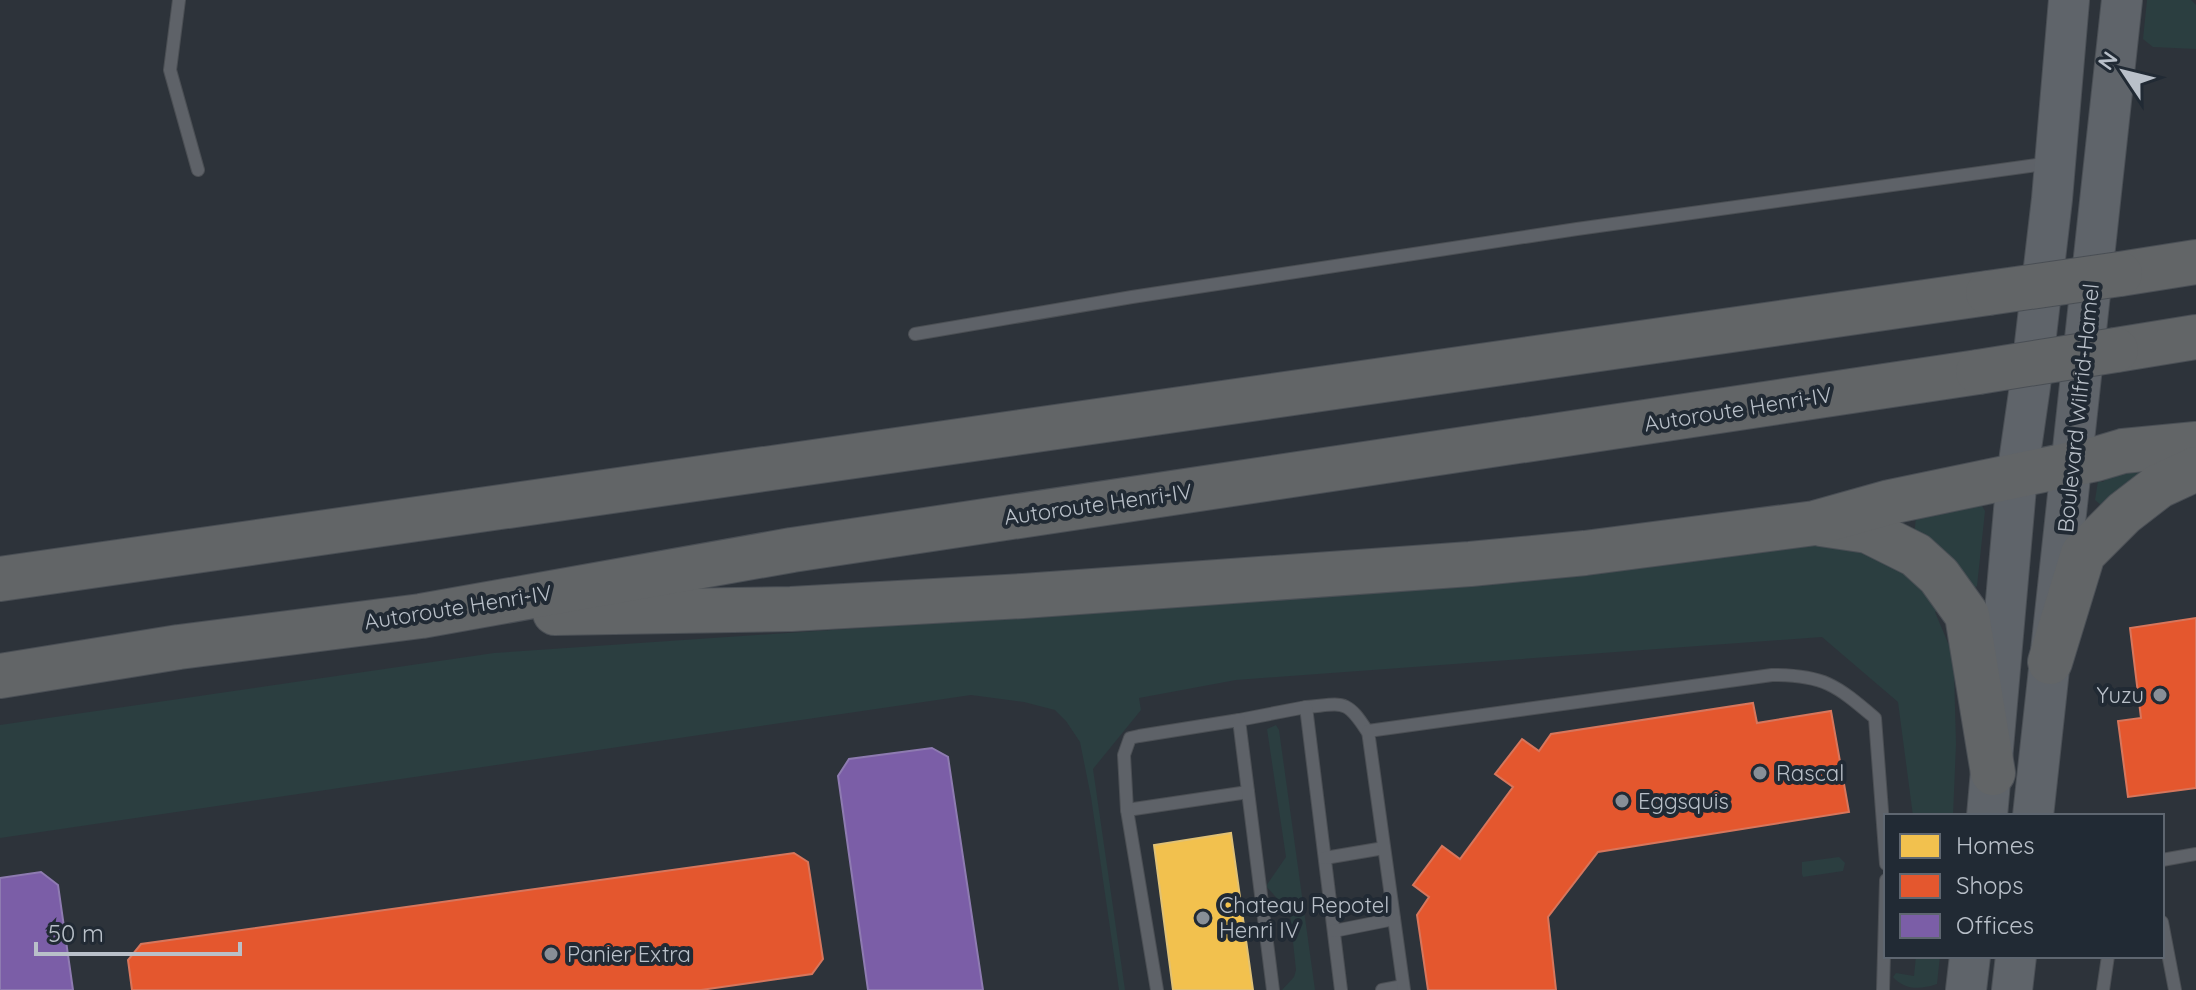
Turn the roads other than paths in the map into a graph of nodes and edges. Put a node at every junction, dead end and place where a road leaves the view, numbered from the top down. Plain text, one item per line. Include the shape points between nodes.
1 (179, 0) edge
2 (2069, 0) edge
3 (2122, 0) edge
4 (2055, 162) junction
5 (198, 170) dead end
6 (2196, 262) edge
7 (915, 334) dead end
8 (2196, 337) edge
9 (2196, 444) edge
10 (2072, 463) junction
11 (2196, 469) edge
12 (2017, 476) junction
13 (1815, 523) junction
14 (203, 548) junction
15 (0, 561) edge
16 (0, 579) edge
17 (421, 616) junction
18 (2050, 662) junction
19 (0, 676) edge
20 (1306, 707) junction
21 (1239, 720) junction
22 (1367, 731) junction
23 (1993, 773) junction
24 (1248, 792) junction
25 (1127, 810) junction
26 (1987, 814) edge
27 (2033, 814) edge
28 (1884, 837) edge
29 (1384, 848) junction
30 (2196, 854) edge
31 (1325, 858) junction
32 (2164, 860) edge
33 (1394, 919) junction
34 (1334, 931) junction
35 (2164, 932) edge
36 (1884, 953) edge
37 (1970, 958) edge
38 (2016, 958) edge
39 (2108, 958) edge
40 (1404, 988) edge
41 (1157, 990) edge
42 (1273, 990) edge
43 (1341, 990) edge
44 (1382, 990) edge
45 (1883, 990) edge
46 (1966, 990) edge
47 (2012, 990) edge
48 (2103, 990) edge
49 (2175, 990) edge

1 - 5 lane via 170,70
2 - 4 main road
3 - 10 main road, Boulevard Wilfrid-Hamel
4 - 7 lane via 1546,234
4 - 12 main road
6 - 14 highway, bridge
8 - 17 highway, Autoroute Henri-IV, bridge via 792,550
9 - 10 highway via 2112,452
10 - 12 highway
10 - 18 main road, Boulevard Wilfrid-Hamel
11 - 18 highway via 2159,486 2083,554
12 - 13 highway
12 - 23 main road
13 - 17 highway via 1470,564 1038,595 791,609
13 - 23 highway via 1868,531 1916,555 1967,615
14 - 15 highway
14 - 16 highway
17 - 19 highway, Autoroute Henri-IV
18 - 27 main road, Boulevard Wilfrid-Hamel
20 - 21 lane
20 - 22 lane via 1346,706
20 - 31 lane
21 - 24 lane
21 - 25 lane via 1130,738 1124,755
22 - 28 lane via 1801,675 1839,687 1875,718
22 - 29 lane
23 - 26 main road
24 - 25 lane
24 - 42 lane
25 - 41 lane
29 - 31 lane
29 - 33 lane
30 - 32 lane
31 - 34 lane
33 - 34 lane
33 - 40 lane
34 - 43 lane
35 - 49 lane
36 - 45 lane
37 - 46 main road
38 - 47 main road
39 - 48 lane
40 - 44 lane

